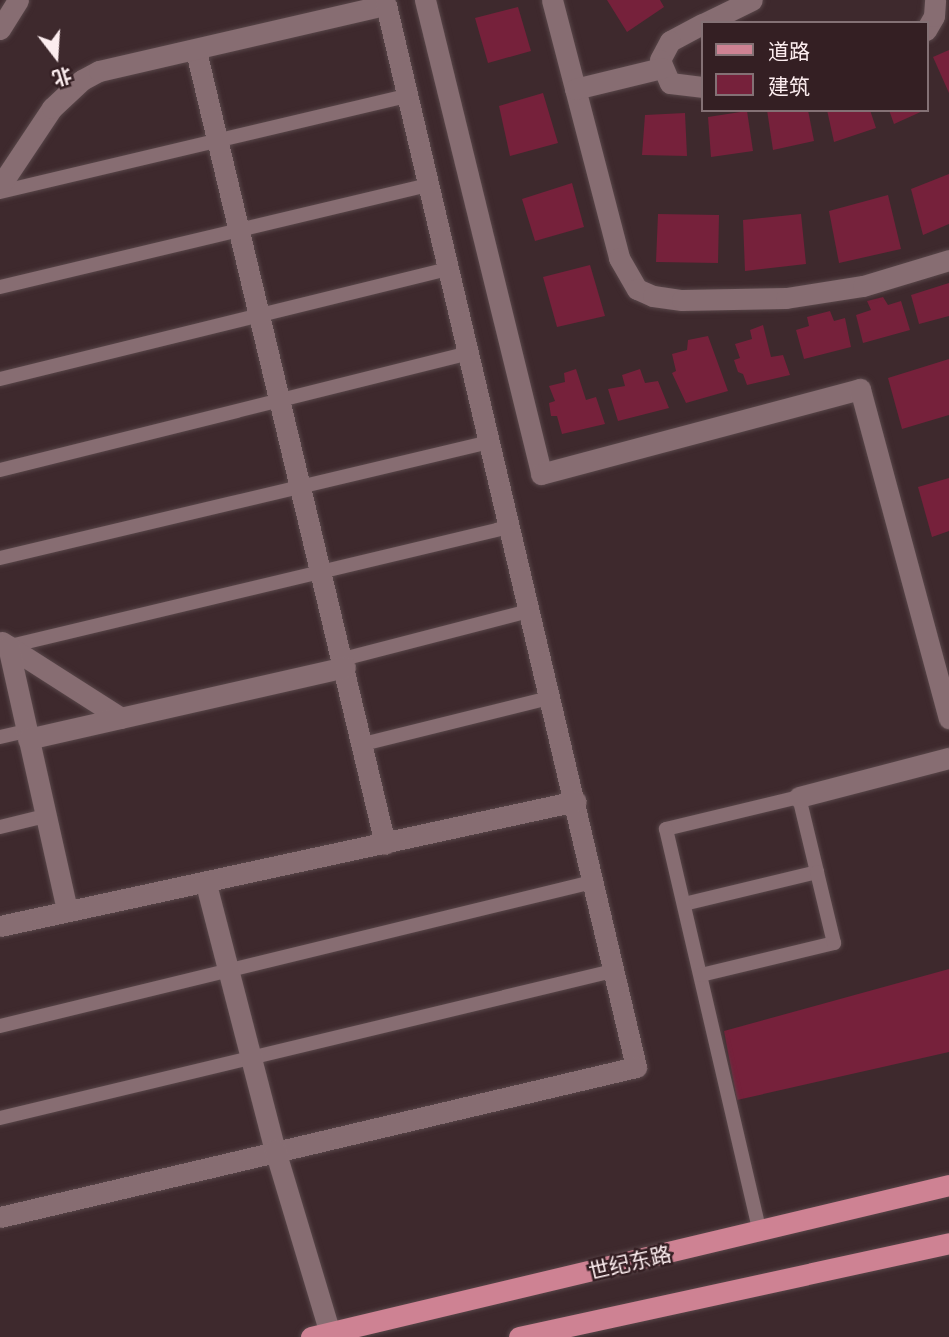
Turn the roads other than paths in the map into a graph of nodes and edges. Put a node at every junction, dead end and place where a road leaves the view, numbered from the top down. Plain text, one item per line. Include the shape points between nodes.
1 (18, 0) edge
2 (425, 0) edge
3 (552, 0) edge
4 (752, 0) edge
5 (935, 0) edge
6 (708, 21) edge
7 (701, 25) edge
8 (928, 26) edge
9 (0, 29) edge
10 (195, 51) junction
11 (662, 68) junction
12 (701, 87) edge
13 (575, 89) junction
14 (407, 96) junction
15 (218, 143) junction
16 (0, 186) edge
17 (429, 186) junction
18 (0, 192) edge
19 (239, 232) junction
20 (949, 260) edge
21 (448, 269) junction
22 (0, 287) edge
23 (260, 315) junction
24 (468, 353) junction
25 (0, 379) edge
26 (280, 400) junction
27 (489, 442) junction
28 (0, 470) edge
29 (301, 486) junction
30 (509, 527) junction
31 (0, 558) edge
32 (322, 572) junction
33 (528, 611) junction
34 (3, 645) edge
35 (344, 663) junction
36 (549, 698) junction
37 (121, 718) junction
38 (949, 718) edge
39 (28, 735) junction
40 (0, 737) edge
41 (363, 744) junction
42 (949, 758) edge
43 (799, 797) junction
44 (576, 801) junction
45 (46, 816) junction
46 (0, 827) edge
47 (385, 844) junction
48 (817, 872) junction
49 (592, 882) junction
50 (206, 884) junction
51 (684, 904) junction
52 (67, 910) junction
53 (0, 926) edge
54 (613, 971) junction
55 (229, 973) junction
56 (701, 975) junction
57 (0, 1026) edge
58 (251, 1060) junction
59 (0, 1118) edge
60 (275, 1150) junction
61 (949, 1185) edge
62 (0, 1217) edge
63 (760, 1233) junction
64 (949, 1243) edge
65 (320, 1335) edge
66 (530, 1336) edge

1 - 9 street
2 - 38 street via 541,474 860,389
3 - 13 street
4 - 6 street
5 - 8 street
7 - 11 street via 665,46
10 - 14 street via 386,5
10 - 15 street
10 - 16 street via 99,71 82,80 52,108
11 - 12 street via 676,87
11 - 13 street
13 - 20 street via 619,258 644,293 682,300 786,298 863,286
14 - 15 lane
14 - 17 street
15 - 18 lane
15 - 19 street
17 - 19 lane
17 - 21 street
19 - 22 lane
19 - 23 street
21 - 23 lane
21 - 24 street
23 - 25 lane
23 - 26 street
24 - 26 lane
24 - 27 street
26 - 28 lane
26 - 29 street
27 - 29 lane
27 - 30 street
29 - 31 lane
29 - 32 street
30 - 32 lane
30 - 33 street
32 - 34 lane
32 - 35 street
33 - 35 lane
33 - 36 street
34 - 37 street
34 - 39 street
35 - 37 street
35 - 41 street
36 - 41 lane
36 - 44 street
37 - 39 street
39 - 40 lane
39 - 45 street
41 - 47 street
42 - 43 street
43 - 48 lane
43 - 51 lane via 666,829
44 - 47 street
44 - 49 street
45 - 46 lane
45 - 52 street
47 - 50 street
48 - 51 lane
48 - 56 lane via 834,943
49 - 54 street
49 - 55 lane
50 - 52 street
50 - 55 street
51 - 56 lane
52 - 53 street
54 - 58 lane
54 - 60 street via 636,1067
55 - 57 lane
55 - 58 street
56 - 63 lane
58 - 59 lane
58 - 60 street
60 - 62 street
60 - 65 street
61 - 63 main road, 世纪东路
63 - 65 main road, 世纪东路
64 - 66 main road

